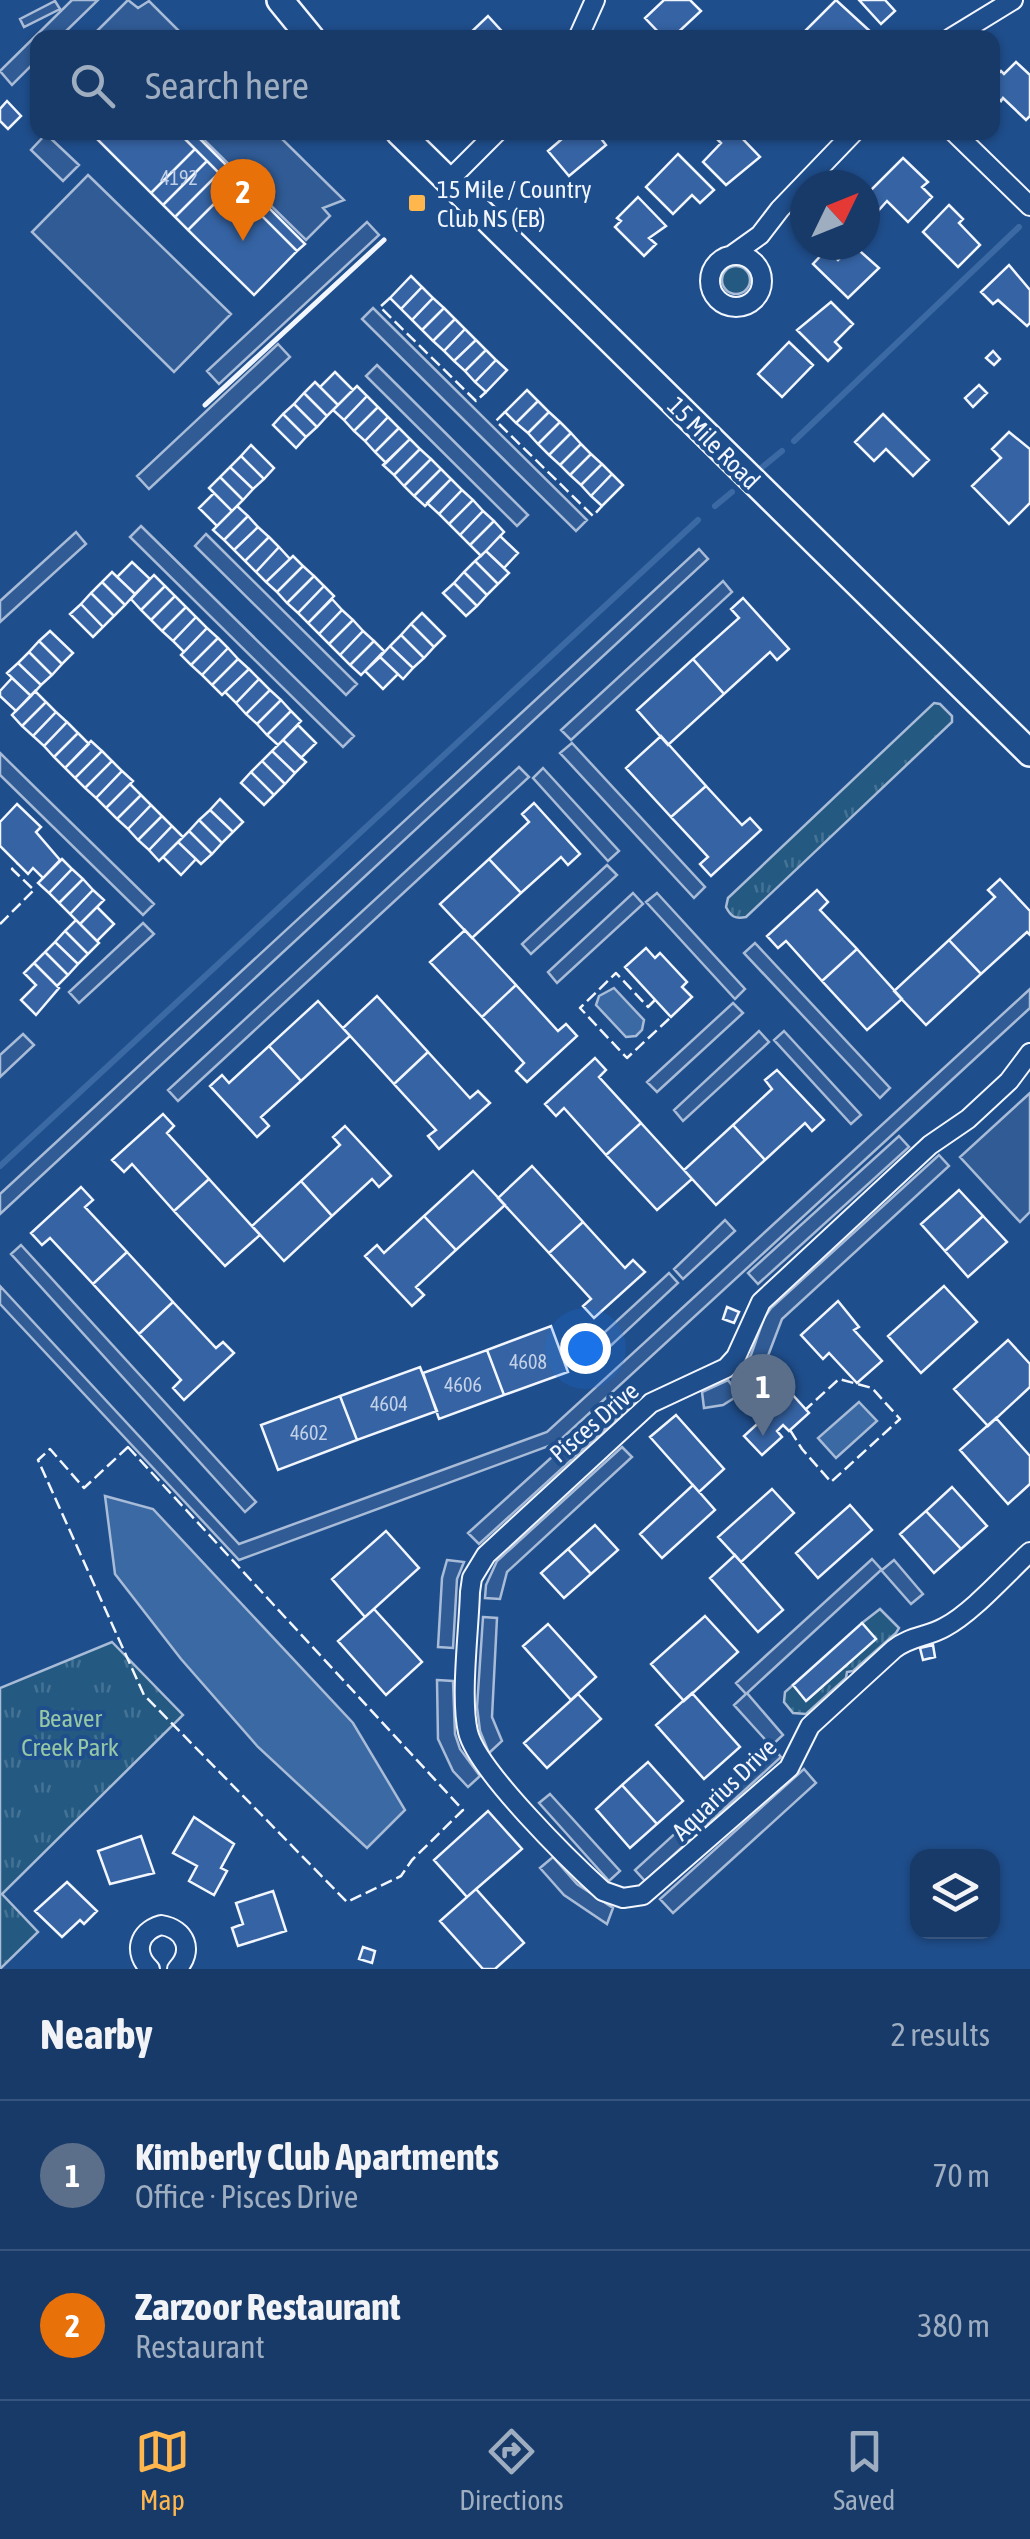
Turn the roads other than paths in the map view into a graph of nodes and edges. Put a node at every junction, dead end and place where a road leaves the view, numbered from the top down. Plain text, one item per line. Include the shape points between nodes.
1 (280, 0) edge
2 (595, 0) edge
3 (1014, 0) edge
4 (304, 30) edge
5 (582, 30) edge
6 (964, 30) edge
7 (407, 140) edge
8 (489, 140) edge
9 (846, 140) edge
10 (962, 140) edge
11 (448, 182) junction
12 (1030, 206) edge
13 (760, 236) junction
14 (732, 254) junction
15 (760, 270) junction
16 (1030, 753) edge
17 (1030, 1053) edge
18 (1030, 1552) edge
19 (624, 1898) joint
20 (145, 1966) edge
21 (176, 1969) edge

1 - 4 main road
2 - 5 street
3 - 6 street
7 - 11 main road, 15 Mile Road
8 - 11 street
9 - 13 street
10 - 12 street
11 - 16 main road, 15 Mile Road
13 - 14 street
13 - 15 street
14 - 15 street
14 - 15 street via 711,270 710,288 721,302 737,307 752,301 761,287
17 - 19 street, Pisces Drive via 968,1120 930,1146 761,1302 726,1368 651,1403 478,1566 470,1592 466,1716 473,1746 491,1774 594,1883
18 - 19 street, Aquarius Drive via 953,1622 894,1649 810,1726 789,1768 652,1890
20 - 21 street via 139,1946 146,1932 169,1926 186,1942 186,1958

